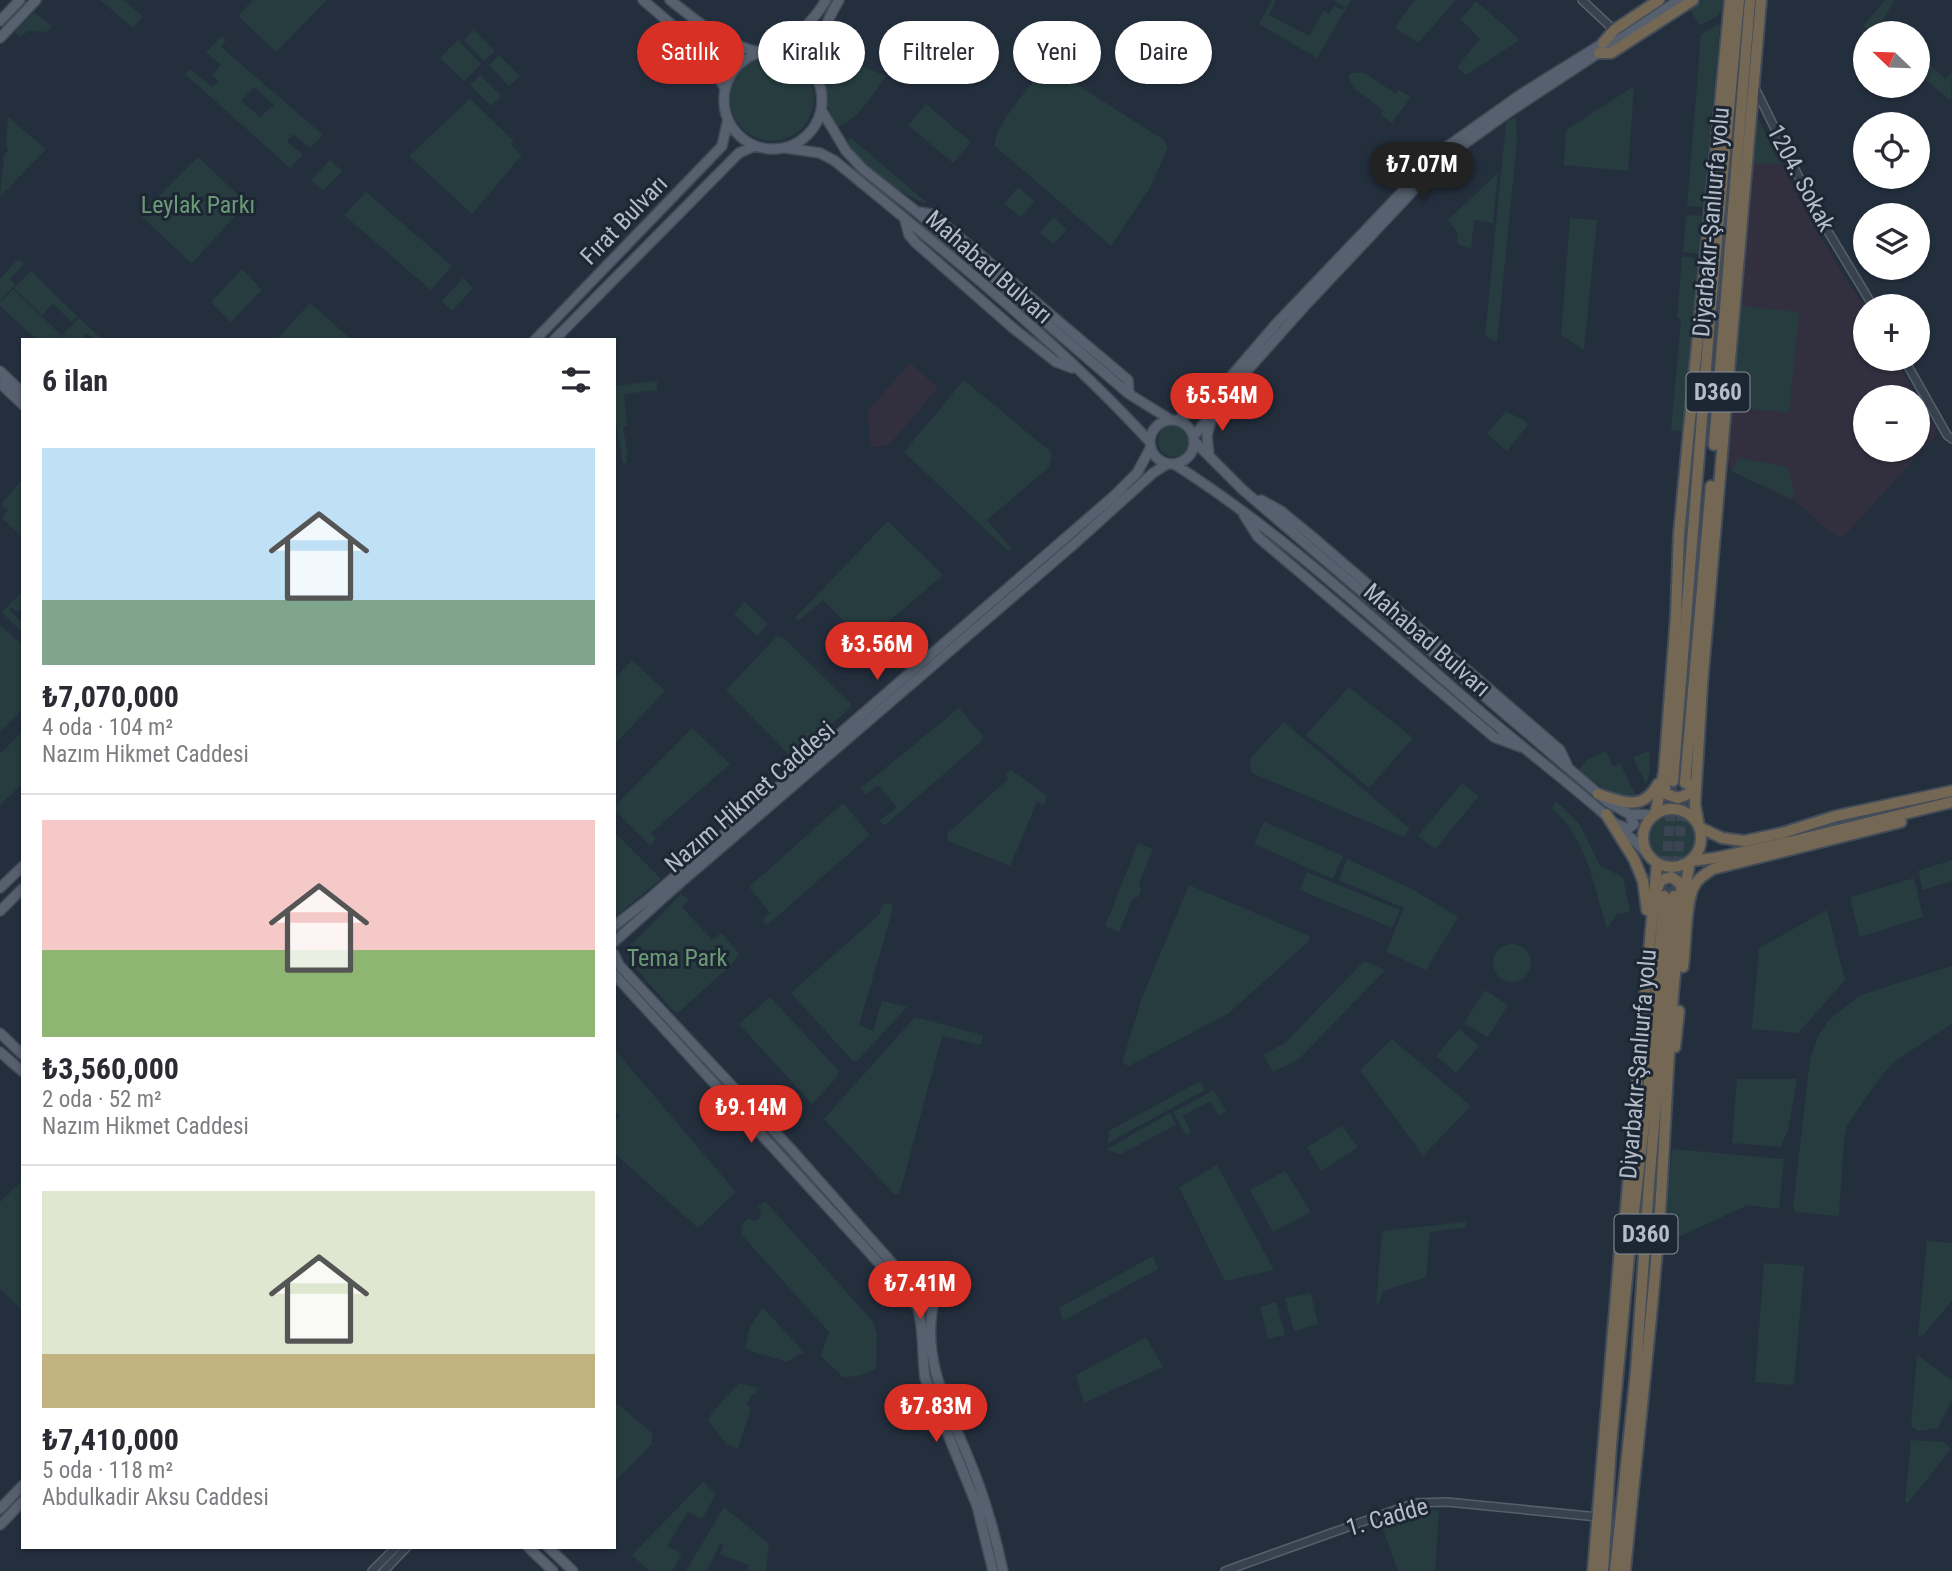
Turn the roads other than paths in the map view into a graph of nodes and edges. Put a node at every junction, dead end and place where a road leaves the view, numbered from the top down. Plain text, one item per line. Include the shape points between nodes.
1 (20, 0) edge
2 (36, 0) edge
3 (643, 0) edge
4 (670, 0) edge
5 (826, 0) edge
6 (839, 0) edge
7 (1582, 0) edge
8 (1659, 0) edge
9 (1671, 0) edge
10 (1679, 0) edge
11 (1693, 0) edge
12 (1751, 0) edge
13 (1761, 0) edge
14 (1732, 1) edge
15 (819, 11) junction
16 (828, 18) junction
17 (0, 21) edge
18 (810, 21) edge
19 (827, 21) edge
20 (1614, 30) junction
21 (0, 38) edge
22 (1601, 48) junction
23 (758, 52) edge
24 (758, 53) edge
25 (819, 84) edge
26 (1753, 85) junction
27 (725, 88) junction
28 (822, 111) junction
29 (728, 119) junction
30 (755, 146) junction
31 (786, 148) junction
32 (1707, 229) junction
33 (1740, 242) junction
34 (1866, 294) edge
35 (1727, 297) junction
36 (1710, 317) junction
37 (537, 338) edge
38 (556, 338) edge
39 (0, 371) edge
40 (1911, 371) edge
41 (0, 383) edge
42 (21, 391) edge
43 (21, 403) edge
44 (1217, 408) junction
45 (1175, 420) junction
46 (1194, 439) junction
47 (1952, 439) edge
48 (1150, 445) junction
49 (1700, 449) junction
50 (1209, 457) junction
51 (1171, 464) junction
52 (1712, 472) junction
53 (1712, 548) junction
54 (1679, 560) junction
55 (1664, 772) junction
56 (1696, 779) junction
57 (1672, 781) tunnel mouth
58 (1685, 783) tunnel mouth
59 (1952, 791) edge
60 (1598, 794) junction
61 (1952, 802) edge
62 (1940, 805) junction
63 (1606, 814) junction
64 (1629, 814) junction
65 (1655, 815) junction
66 (1617, 825) junction
67 (1699, 827) junction
68 (1653, 859) junction
69 (1690, 860) junction
70 (21, 868) edge
71 (0, 888) edge
72 (21, 890) edge
73 (1673, 898) junction
74 (1653, 900) junction
75 (0, 911) edge
76 (616, 925) edge
77 (1649, 934) junction
78 (616, 940) edge
79 (616, 958) edge
80 (616, 976) edge
81 (0, 1033) edge
82 (0, 1052) edge
83 (21, 1053) edge
84 (21, 1071) edge
85 (1667, 1095) junction
86 (1644, 1119) junction
87 (1623, 1230) junction
88 (1643, 1273) junction
89 (916, 1283) junction
90 (934, 1300) junction
91 (913, 1301) junction
92 (1649, 1331) junction
93 (1612, 1353) junction
94 (1614, 1419) junction
95 (1638, 1439) junction
96 (21, 1487) edge
97 (21, 1503) edge
98 (0, 1509) edge
99 (1598, 1517) junction
100 (0, 1525) edge
101 (1620, 1525) junction
102 (394, 1549) edge
103 (405, 1549) edge
104 (530, 1549) edge
105 (550, 1549) edge
106 (372, 1571) edge
107 (384, 1571) edge
108 (553, 1571) edge
109 (573, 1571) edge
110 (993, 1571) edge
111 (1003, 1571) edge
112 (1225, 1571) edge
113 (1593, 1571) edge
114 (1604, 1571) edge
115 (1615, 1571) edge
116 (1625, 1571) edge

1 - 17 main road
2 - 21 main road
3 - 27 main road via 699,48
4 - 23 main road via 708,30
5 - 15 main road
6 - 16 main road
7 - 20 street
8 - 20 highway
9 - 22 main road
10 - 22 main road
11 - 22 highway via 1611,53
12 - 35 highway, Diyarbakır-Şanlıurfa yolu / D360
13 - 26 highway
14 - 32 highway
14 - 36 highway, Diyarbakır-Şanlıurfa yolu / D360
15 - 16 main road via 820,20
15 - 18 main road
16 - 19 main road
20 - 22 highway
22 - 44 main road via 1432,170
22 - 45 main road via 1513,100 1441,151 1276,324 1215,396
24 - 27 main road via 738,65
25 - 28 main road
26 - 33 highway
26 - 34 street, 1204. Sokak via 1815,210
27 - 29 main road
28 - 31 main road via 809,134
28 - 45 main road, Mahabad Bulvarı via 852,159 1129,394
29 - 30 main road via 744,140
29 - 37 main road, Fırat Bulvarı via 722,146
30 - 31 main road
30 - 38 main road, Fırat Bulvarı via 739,153
31 - 48 main road, Mahabad Bulvarı via 820,153 835,161 1078,370
32 - 36 highway
32 - 54 highway
33 - 35 highway
33 - 53 highway
35 - 52 highway, Diyarbakır-Şanlıurfa yolu / D360
36 - 49 highway, Diyarbakır-Şanlıurfa yolu / D360
39 - 42 main road
40 - 47 street
41 - 43 main road
44 - 46 main road
44 - 50 main road via 1207,435
45 - 46 main road via 1188,426
45 - 48 main road via 1159,424
46 - 50 main road
46 - 51 main road via 1191,454
48 - 51 main road via 1156,458
48 - 76 main road, Nazım Hikmet Caddesi via 1138,473 1115,495
49 - 54 highway
49 - 57 highway, Diyarbakır-Şanlıurfa yolu / D360
50 - 60 main road via 1243,490 1281,511 1315,539 1560,750 1569,769
51 - 63 main road via 1240,507 1258,537 1494,737 1528,750
51 - 78 main road, Nazım Hikmet Caddesi via 1153,472
52 - 53 highway
52 - 58 highway, Diyarbakır-Şanlıurfa yolu / D360
53 - 56 highway
54 - 55 highway
55 - 56 highway via 1666,794 1673,798 1688,794
55 - 60 highway via 1653,792 1640,802 1625,804
55 - 65 highway
56 - 67 highway
59 - 67 highway via 1744,841 1722,838
60 - 64 main road
61 - 62 highway
62 - 69 highway via 1776,845
62 - 85 highway via 1923,816 1713,869 1700,877 1690,899 1678,1032
63 - 66 main road
63 - 77 highway via 1643,881
64 - 65 main road
64 - 66 main road via 1632,827
65 - 67 highway via 1680,810
65 - 68 highway via 1643,839
66 - 68 main road
67 - 69 highway via 1700,845
68 - 69 highway via 1670,867
68 - 74 highway
69 - 73 highway
70 - 71 main road
72 - 75 main road
73 - 74 highway via 1680,883 1671,877 1659,883
73 - 85 highway
73 - 86 highway, Diyarbakır-Şanlıurfa yolu / D360
73 - 88 highway, Diyarbakır-Şanlıurfa yolu / D360
74 - 77 highway
77 - 87 highway
79 - 89 main road via 900,1272
80 - 91 main road
81 - 83 main road
82 - 84 main road
85 - 92 highway
86 - 87 highway
86 - 94 highway, Diyarbakır-Şanlıurfa yolu / D360
87 - 93 highway
88 - 92 highway
88 - 101 highway, Diyarbakır-Şanlıurfa yolu / D360
89 - 90 main road via 932,1285
89 - 91 main road via 911,1289
90 - 91 main road via 928,1306
90 - 111 main road via 933,1366 977,1478
91 - 110 main road via 920,1314 925,1378 977,1506
92 - 95 highway
93 - 94 highway
93 - 99 highway
94 - 114 highway, Diyarbakır-Şanlıurfa yolu / D360
95 - 101 highway
95 - 116 highway
96 - 98 main road
97 - 100 main road
99 - 112 street, 1. Cadde via 1416,1503
99 - 113 highway
101 - 115 highway, Diyarbakır-Şanlıurfa yolu / D360
102 - 106 street
103 - 107 street
104 - 108 main road
105 - 109 main road

